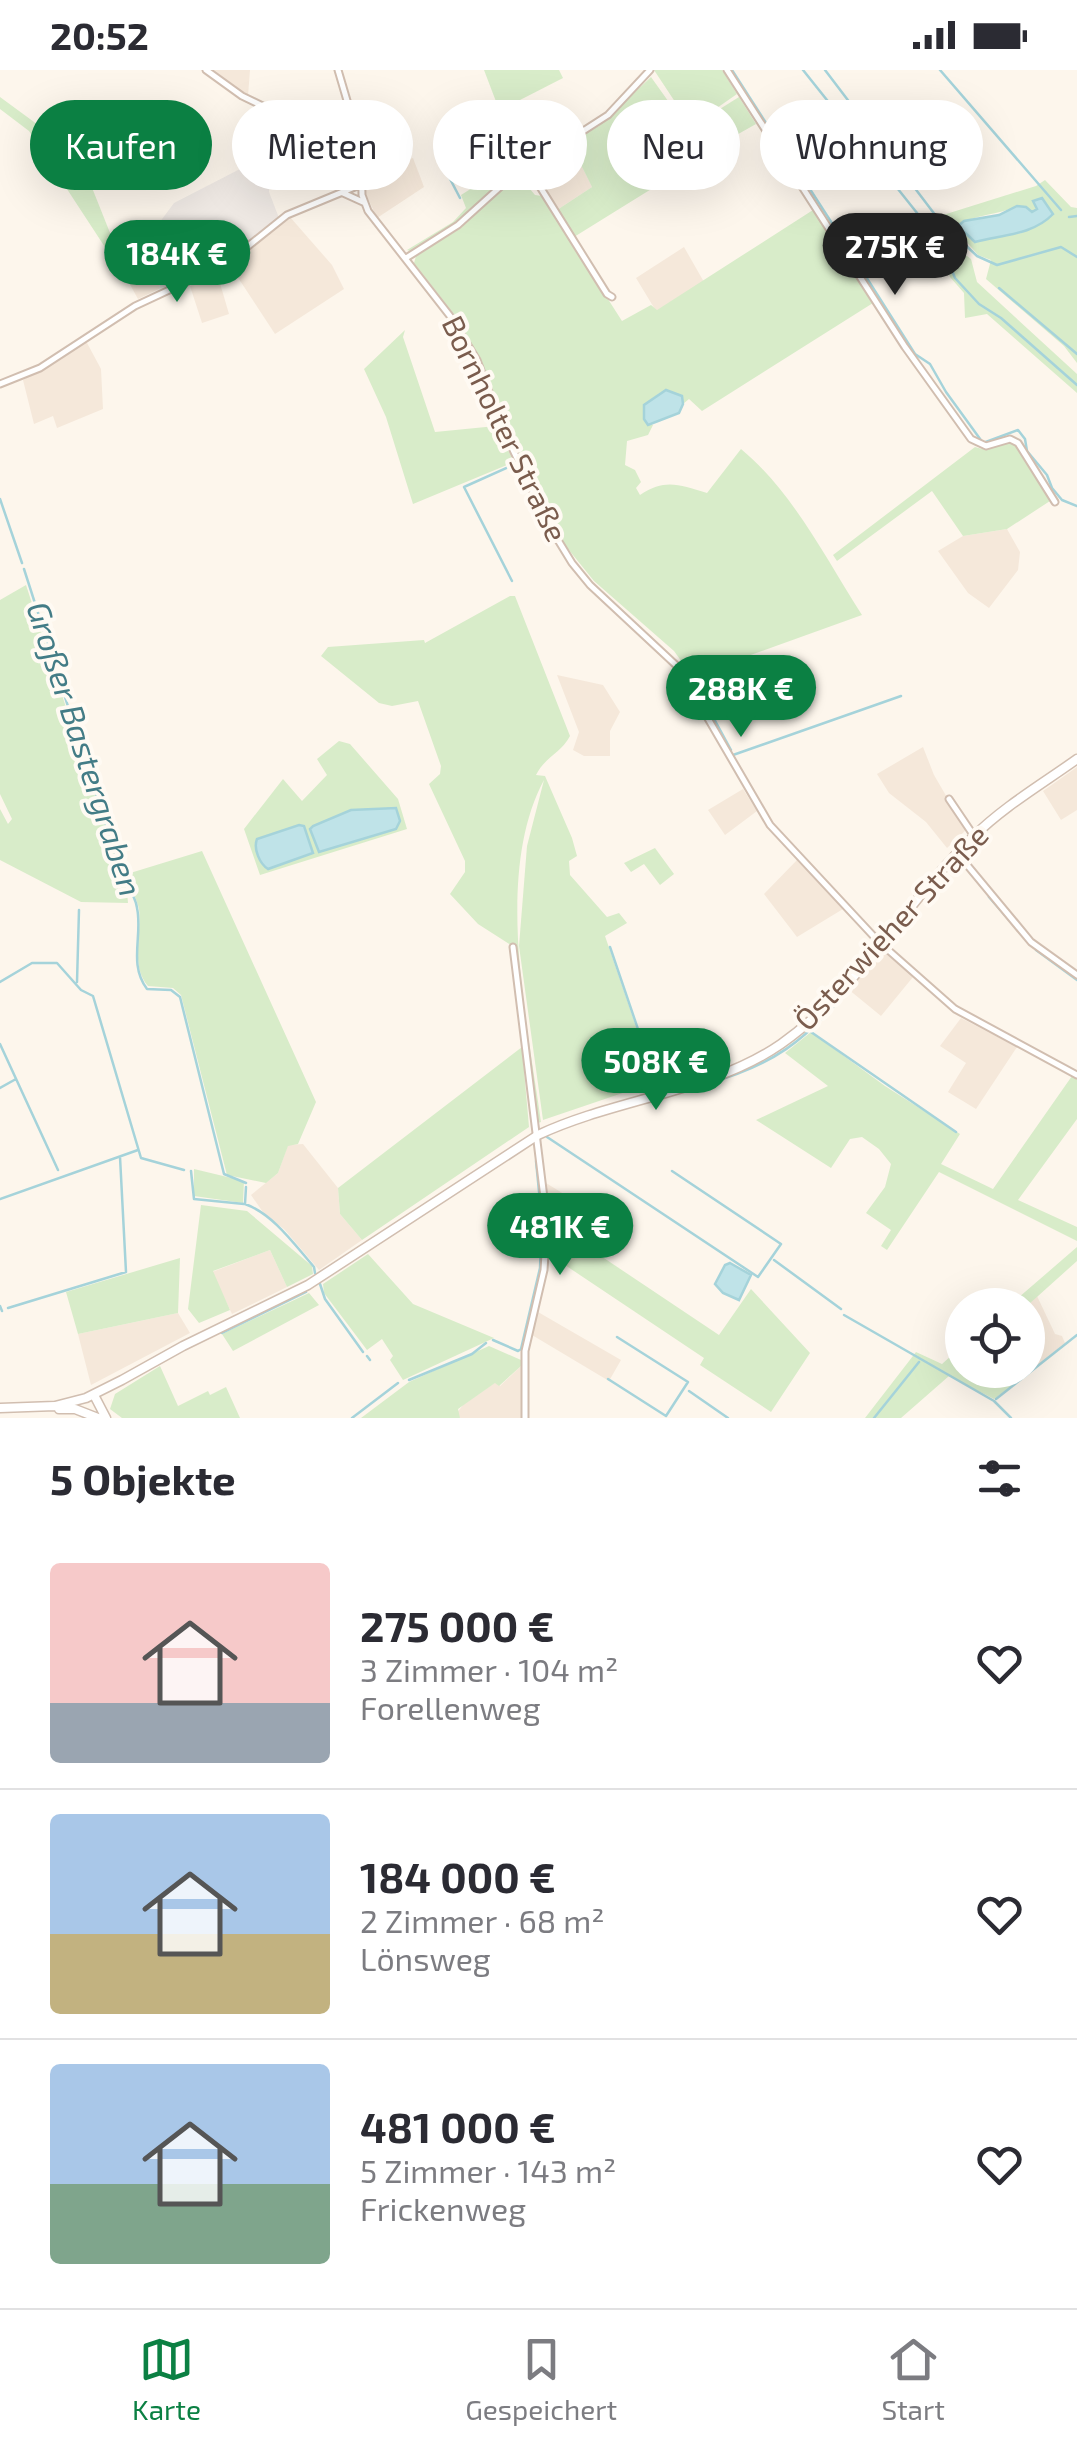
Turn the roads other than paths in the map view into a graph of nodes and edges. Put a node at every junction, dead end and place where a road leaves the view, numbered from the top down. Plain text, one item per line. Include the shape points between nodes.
1 (206, 70) edge
2 (338, 70) edge
3 (650, 70) edge
4 (728, 70) edge
5 (250, 100) edge
6 (347, 100) edge
7 (587, 128) edge
8 (351, 190) edge
9 (363, 190) edge
10 (497, 190) edge
11 (543, 190) edge
12 (343, 194) junction
13 (365, 203) junction
14 (406, 258) junction
15 (612, 297) dead end
16 (0, 384) edge
17 (1055, 502) dead end
18 (1077, 759) edge
19 (949, 799) dead end
20 (974, 836) junction
21 (958, 854) junction
22 (880, 944) junction
23 (512, 947) dead end
24 (1077, 975) edge
25 (1077, 1075) edge
26 (538, 1134) junction
27 (90, 1396) junction
28 (0, 1409) edge
29 (96, 1417) edge
30 (106, 1418) edge
31 (525, 1418) edge

1 - 5 street
2 - 6 street, Bornholter Straße
3 - 7 street
4 - 17 street via 971,439 986,446 1018,442
8 - 12 street
9 - 13 street, Bornholter Straße
10 - 14 street
11 - 15 street
12 - 13 street
12 - 16 street via 288,215 227,264 135,306 40,368
13 - 14 street, Bornholter Straße
14 - 22 street, Bornholter Straße via 476,360 510,444 572,563 678,666 770,825
18 - 20 street, Österwieher Straße
19 - 20 street
20 - 21 street, Österwieher Straße
21 - 22 street, Österwieher Straße
21 - 24 street via 1032,942
22 - 25 street, Bornholter Straße via 965,1016
22 - 26 street, Österwieher Straße via 813,1020 764,1055
23 - 26 street
26 - 27 street, Österwieher Straße via 308,1285
26 - 31 street via 546,1253 525,1351
27 - 28 street, Österwieher Straße
27 - 29 street
27 - 30 street
28 - 29 street, Österwieher Straße via 65,1408

